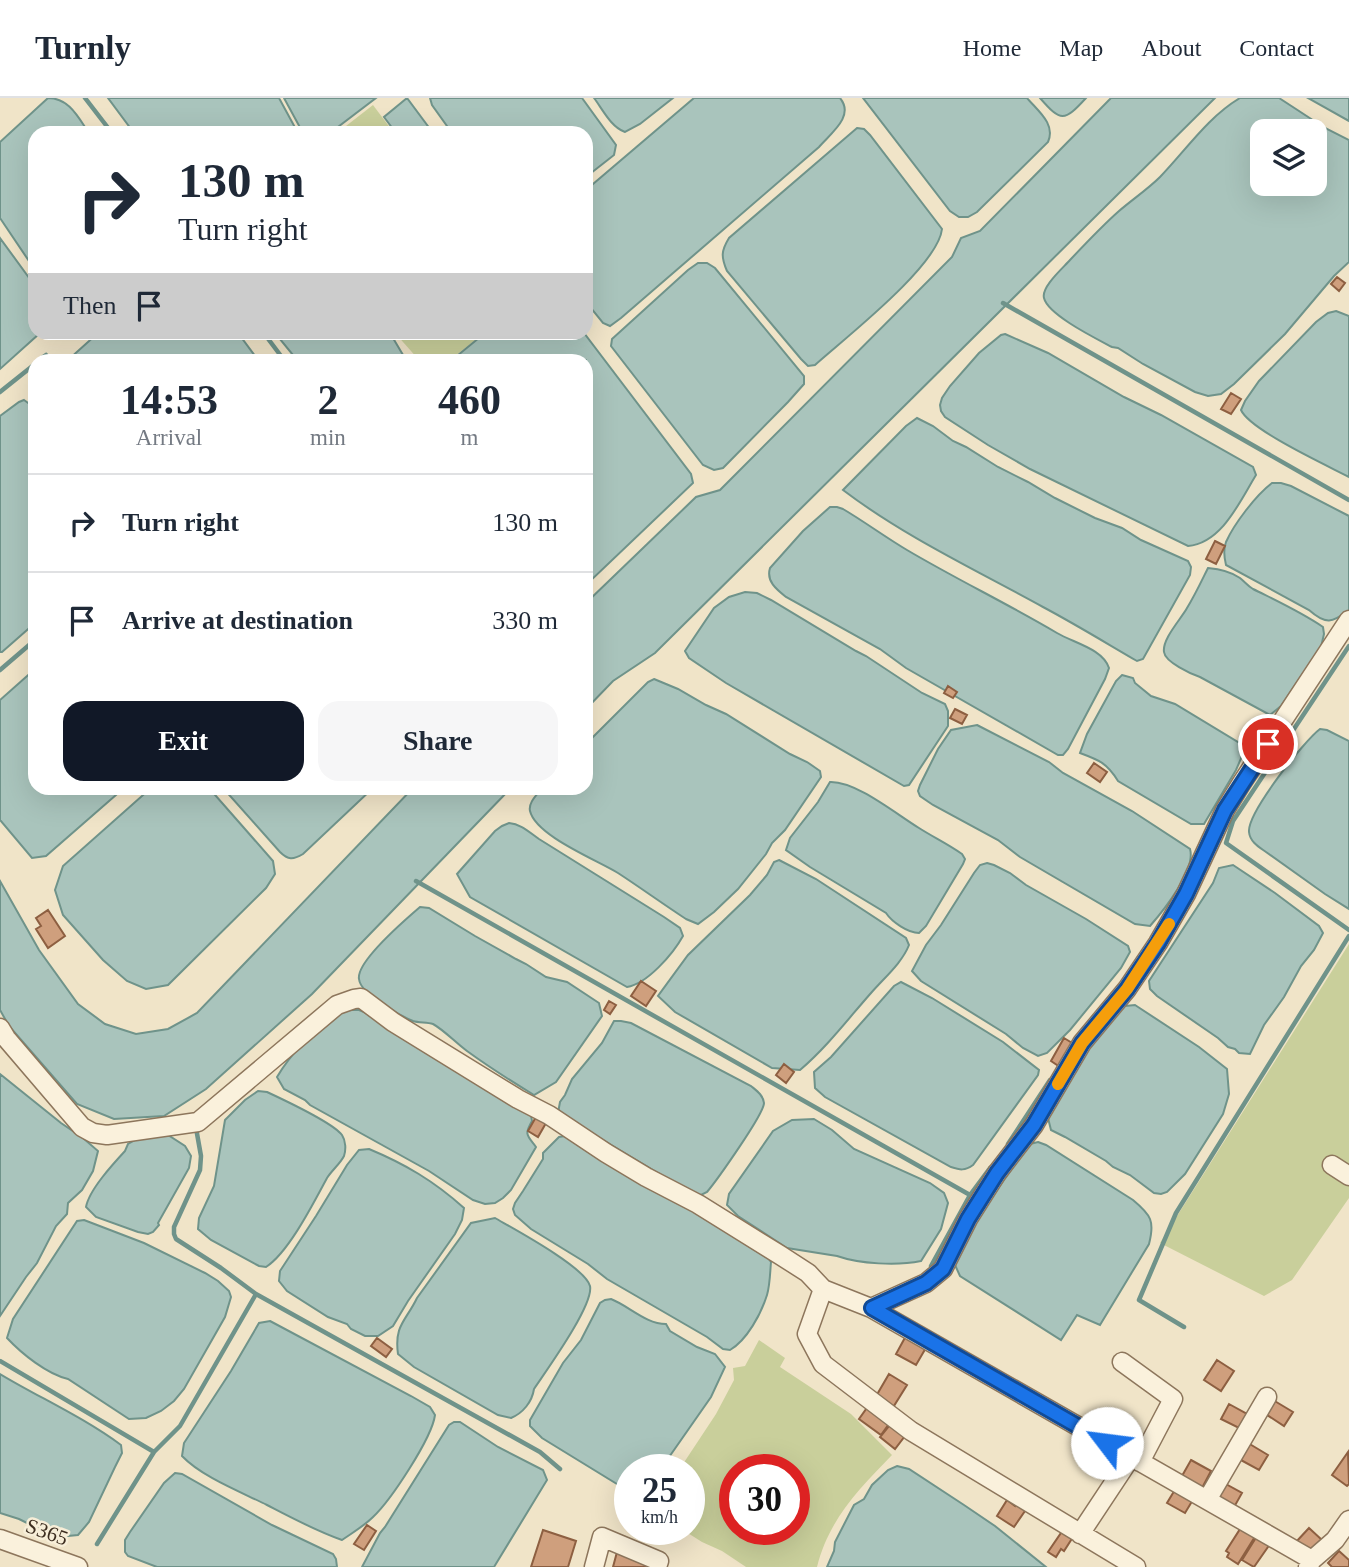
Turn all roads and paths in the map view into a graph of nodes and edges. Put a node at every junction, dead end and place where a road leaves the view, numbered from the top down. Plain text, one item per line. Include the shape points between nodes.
1 (1349, 620) edge
2 (0, 1028) edge
3 (1332, 1165) dead end
4 (1349, 1176) edge
5 (823, 1289) junction
6 (872, 1308) junction
7 (1122, 1362) dead end
8 (1267, 1397) dead end
9 (1135, 1460) junction
10 (1207, 1500) junction
11 (1349, 1520) edge
12 (1080, 1534) junction
13 (0, 1539) edge
14 (1310, 1564) edge
15 (78, 1567) edge
16 (594, 1567) edge
17 (657, 1567) edge
18 (1136, 1567) edge

1 - 6 street via 1225,810 1158,943 1082,1043 1034,1125 968,1219 943,1269 926,1283
2 - 5 street via 82,1127 107,1135 198,1122 337,1005 361,998 393,1022 780,1255
3 - 4 street
5 - 6 street
5 - 12 street via 807,1334 823,1364 911,1431
6 - 9 street
7 - 9 street via 1172,1399
8 - 10 street
9 - 10 street
9 - 12 street
10 - 14 street
11 - 14 street
12 - 18 street
13 - 15 street, S365
16 - 17 street via 602,1537 659,1561

